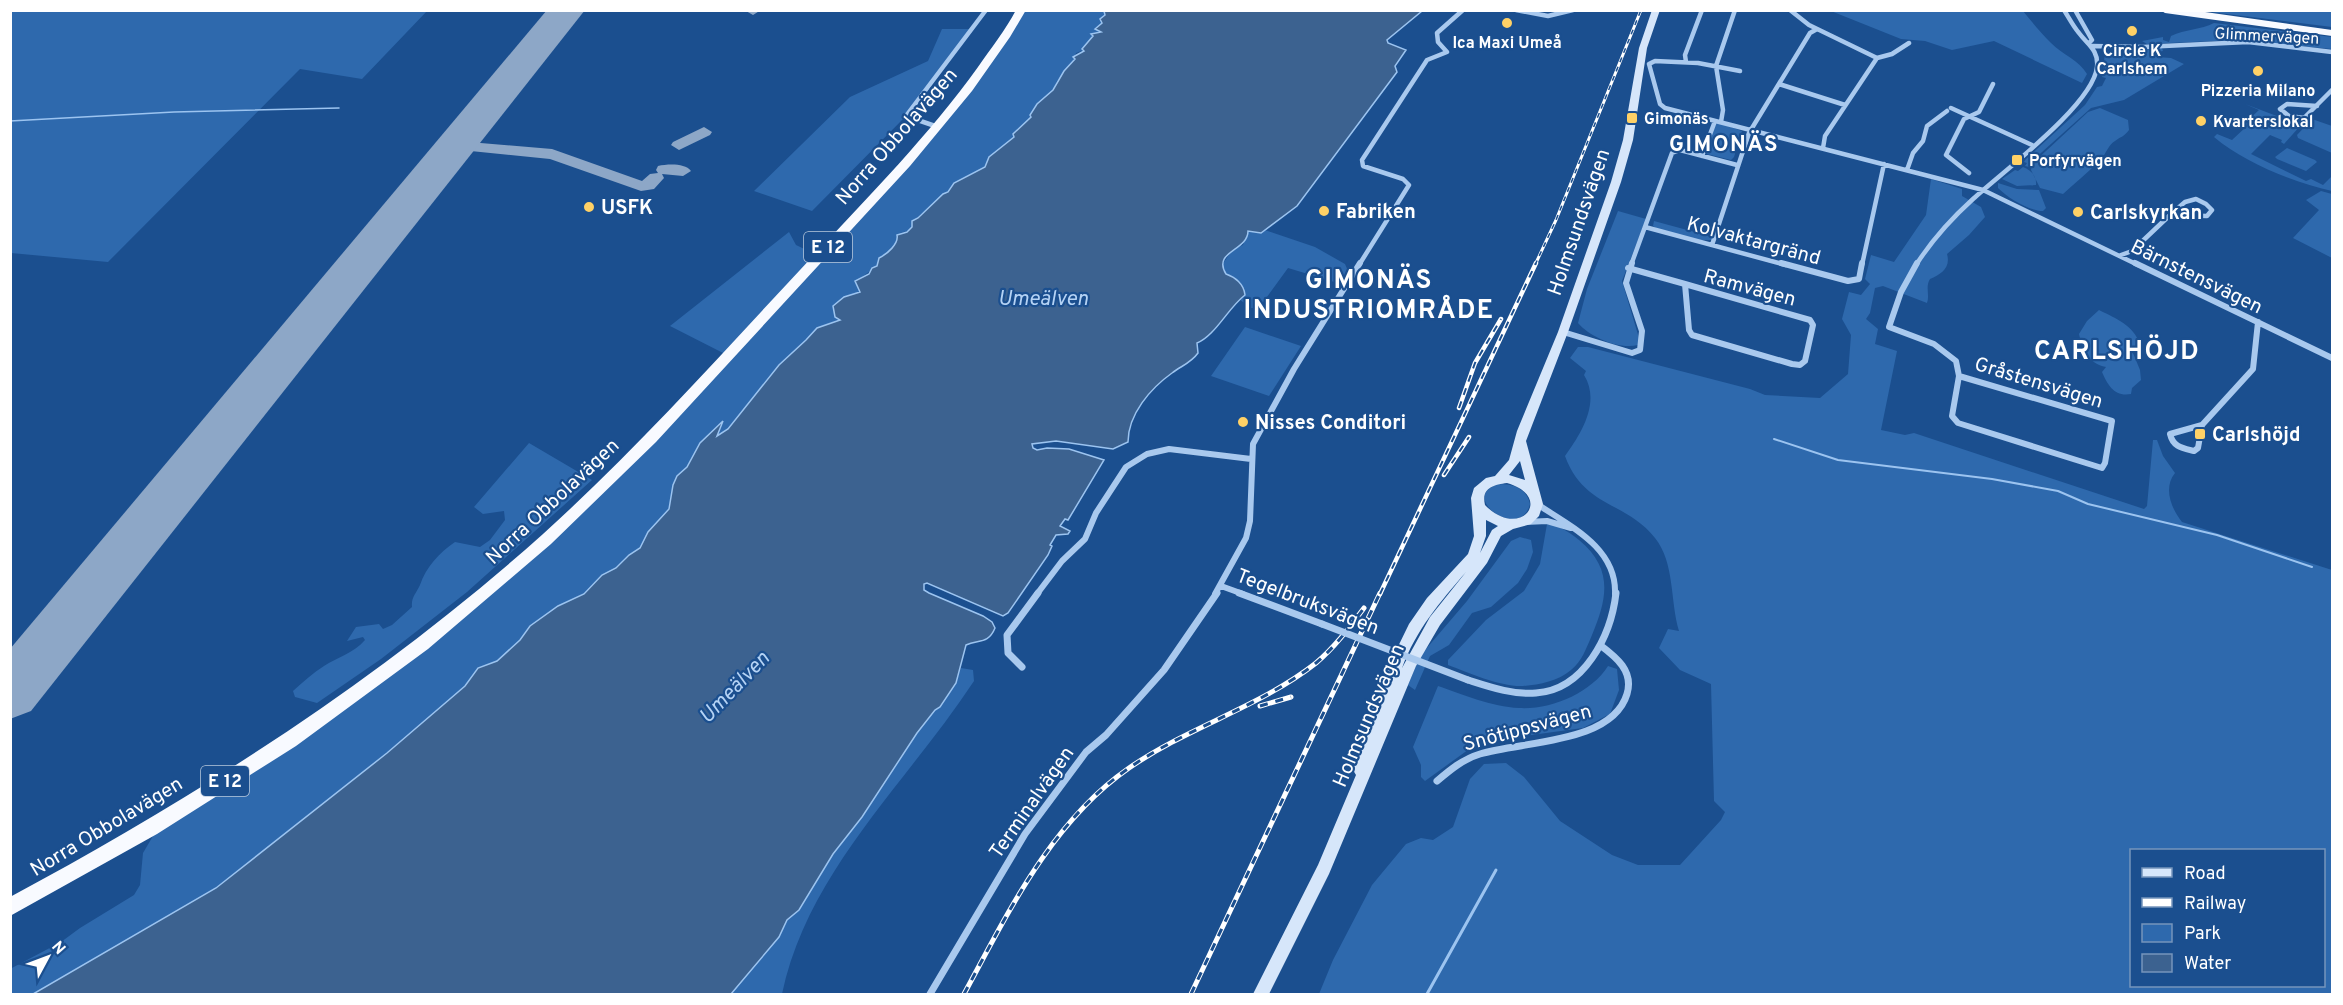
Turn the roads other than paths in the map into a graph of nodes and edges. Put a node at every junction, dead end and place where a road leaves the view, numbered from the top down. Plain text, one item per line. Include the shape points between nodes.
1 (986, 10) edge
2 (1021, 10) edge
3 (1463, 10) edge
4 (1516, 10) edge
5 (1573, 10) edge
6 (1656, 10) edge
7 (1702, 10) edge
8 (1735, 10) edge
9 (1790, 10) edge
10 (2064, 10) edge
11 (2075, 10) edge
12 (2165, 10) edge
13 (2190, 10) edge
14 (1817, 29) junction
15 (2332, 31) edge
16 (1909, 43) dead end
17 (2091, 44) junction
18 (2332, 53) edge
19 (1877, 58) junction
20 (1686, 62) junction
21 (1716, 66) junction
22 (1740, 71) dead end
23 (1779, 84) junction
24 (1994, 84) dead end
25 (2332, 90) edge
26 (1845, 105) junction
27 (2317, 106) junction
28 (1967, 116) junction
29 (1718, 122) junction
30 (939, 127) junction
31 (1751, 130) junction
32 (2032, 145) junction
33 (1822, 148) junction
34 (1702, 156) junction
35 (1884, 164) junction
36 (1737, 165) junction
37 (1907, 170) junction
38 (1969, 173) dead end
39 (1983, 190) junction
40 (2170, 215) junction
41 (1645, 227) junction
42 (1712, 244) junction
43 (2121, 255) junction
44 (1629, 268) junction
45 (1685, 284) junction
46 (2259, 322) junction
47 (1563, 332) junction
48 (2332, 358) edge
49 (1959, 376) junction
50 (2202, 425) junction
51 (1520, 441) junction
52 (1251, 459) junction
53 (1499, 479) junction
54 (1535, 499) junction
55 (1479, 507) junction
56 (1518, 523) junction
57 (1574, 529) junction
58 (1221, 586) junction
59 (1600, 645) junction
60 (1022, 667) dead end
61 (1437, 781) dead end
62 (1351, 809) junction
63 (10, 907) edge
64 (930, 994) edge
65 (1262, 994) edge

1 - 30 street via 906,116
2 - 30 highway, Norra Obbolavägen / E 12
3 - 52 street, Tegelbruksvägen via 1437,33 1438,42 1447,52 1427,60 1362,160 1368,169 1403,179 1409,185 1262,425
4 - 5 street via 1548,16
6 - 47 main road, Holmsundsvägen via 1642,48 1629,140
7 - 20 street via 1685,55
8 - 21 street
9 - 14 street
10 - 17 street via 2083,39
11 - 17 street
12 - 15 highway
13 - 15 highway
14 - 19 street
14 - 23 street via 1810,33
16 - 19 street
17 - 18 street, Glimmervägen via 2143,47 2248,42
17 - 32 street via 2097,68 2089,90 2074,109
19 - 26 street
20 - 21 street
20 - 29 street, Bärnstensvägen via 1649,64 1660,105
21 - 22 street
21 - 29 street via 1723,110
23 - 26 street
23 - 31 street
24 - 28 street via 1979,112
25 - 27 street
26 - 33 street via 1825,136
27 - 27 street via 2287,104 2280,109 2301,119
28 - 32 street
28 - 37 street via 1949,110 1927,126
28 - 38 street via 1946,155
29 - 31 street, Bärnstensvägen
29 - 34 street
30 - 63 highway, Norra Obbolavägen / E 12 via 640,449 547,540 470,606 362,688 253,763
31 - 33 street, Bärnstensvägen
31 - 36 street
32 - 39 street
33 - 35 street, Bärnstensvägen
34 - 36 street
34 - 41 street via 1674,152
35 - 37 street, Bärnstensvägen
35 - 42 street, Kolvaktargränd via 1856,281
36 - 42 street
37 - 39 street, Bärnstensvägen
39 - 43 street, Bärnstensvägen
39 - 49 street via 1925,251 1898,300 1889,327 1941,348 1956,361
40 - 40 street via 2204,216 2212,210 2203,202 2190,199
40 - 43 street via 2132,251
41 - 42 street, Kolvaktargränd
41 - 44 street
43 - 46 street, Bärnstensvägen
44 - 45 street, Ramvägen
44 - 47 street via 1626,283 1642,331 1640,350 1632,353
45 - 45 street, Ramvägen via 1810,320 1813,325 1805,362 1792,364 1692,335
46 - 48 street, Bärnstensvägen
46 - 50 street via 2253,369
47 - 51 main road, Holmsundsvägen
49 - 49 street, Gråstensvägen via 1952,416 1958,423 2102,468 2112,421
50 - 50 street via 2170,434 2172,442 2194,451
51 - 53 main road, Holmsundsvägen via 1511,468
51 - 54 main road
52 - 58 street, Tegelbruksvägen via 1246,538
52 - 60 street via 1169,449 1147,454 1126,467 1096,513 1085,539 1062,561 1007,635 1008,653
53 - 54 main road via 1521,483
53 - 55 main road, Holmsundsvägen via 1480,488
54 - 56 main road, Holmsundsvägen via 1533,516
54 - 57 street, Tegelbruksvägen
55 - 56 main road via 1492,519
55 - 62 main road, Holmsundsvägen via 1480,536 1473,556 1432,602 1397,663 1371,730
56 - 57 street, Tegelbruksvägen via 1547,521
56 - 62 main road, Holmsundsvägen via 1496,533 1482,560 1435,621 1410,664
57 - 59 street, Tegelbruksvägen via 1600,550 1615,583 1616,604
58 - 59 street, Tegelbruksvägen, bridge via 1468,680 1516,694 1555,690 1581,675
58 - 64 street, Terminalvägen via 1164,670 1086,752 1025,834
59 - 61 street, Snötippsvägen via 1623,663 1628,672 1627,698 1615,716 1575,734 1478,754
62 - 65 main road, Holmsundsvägen

